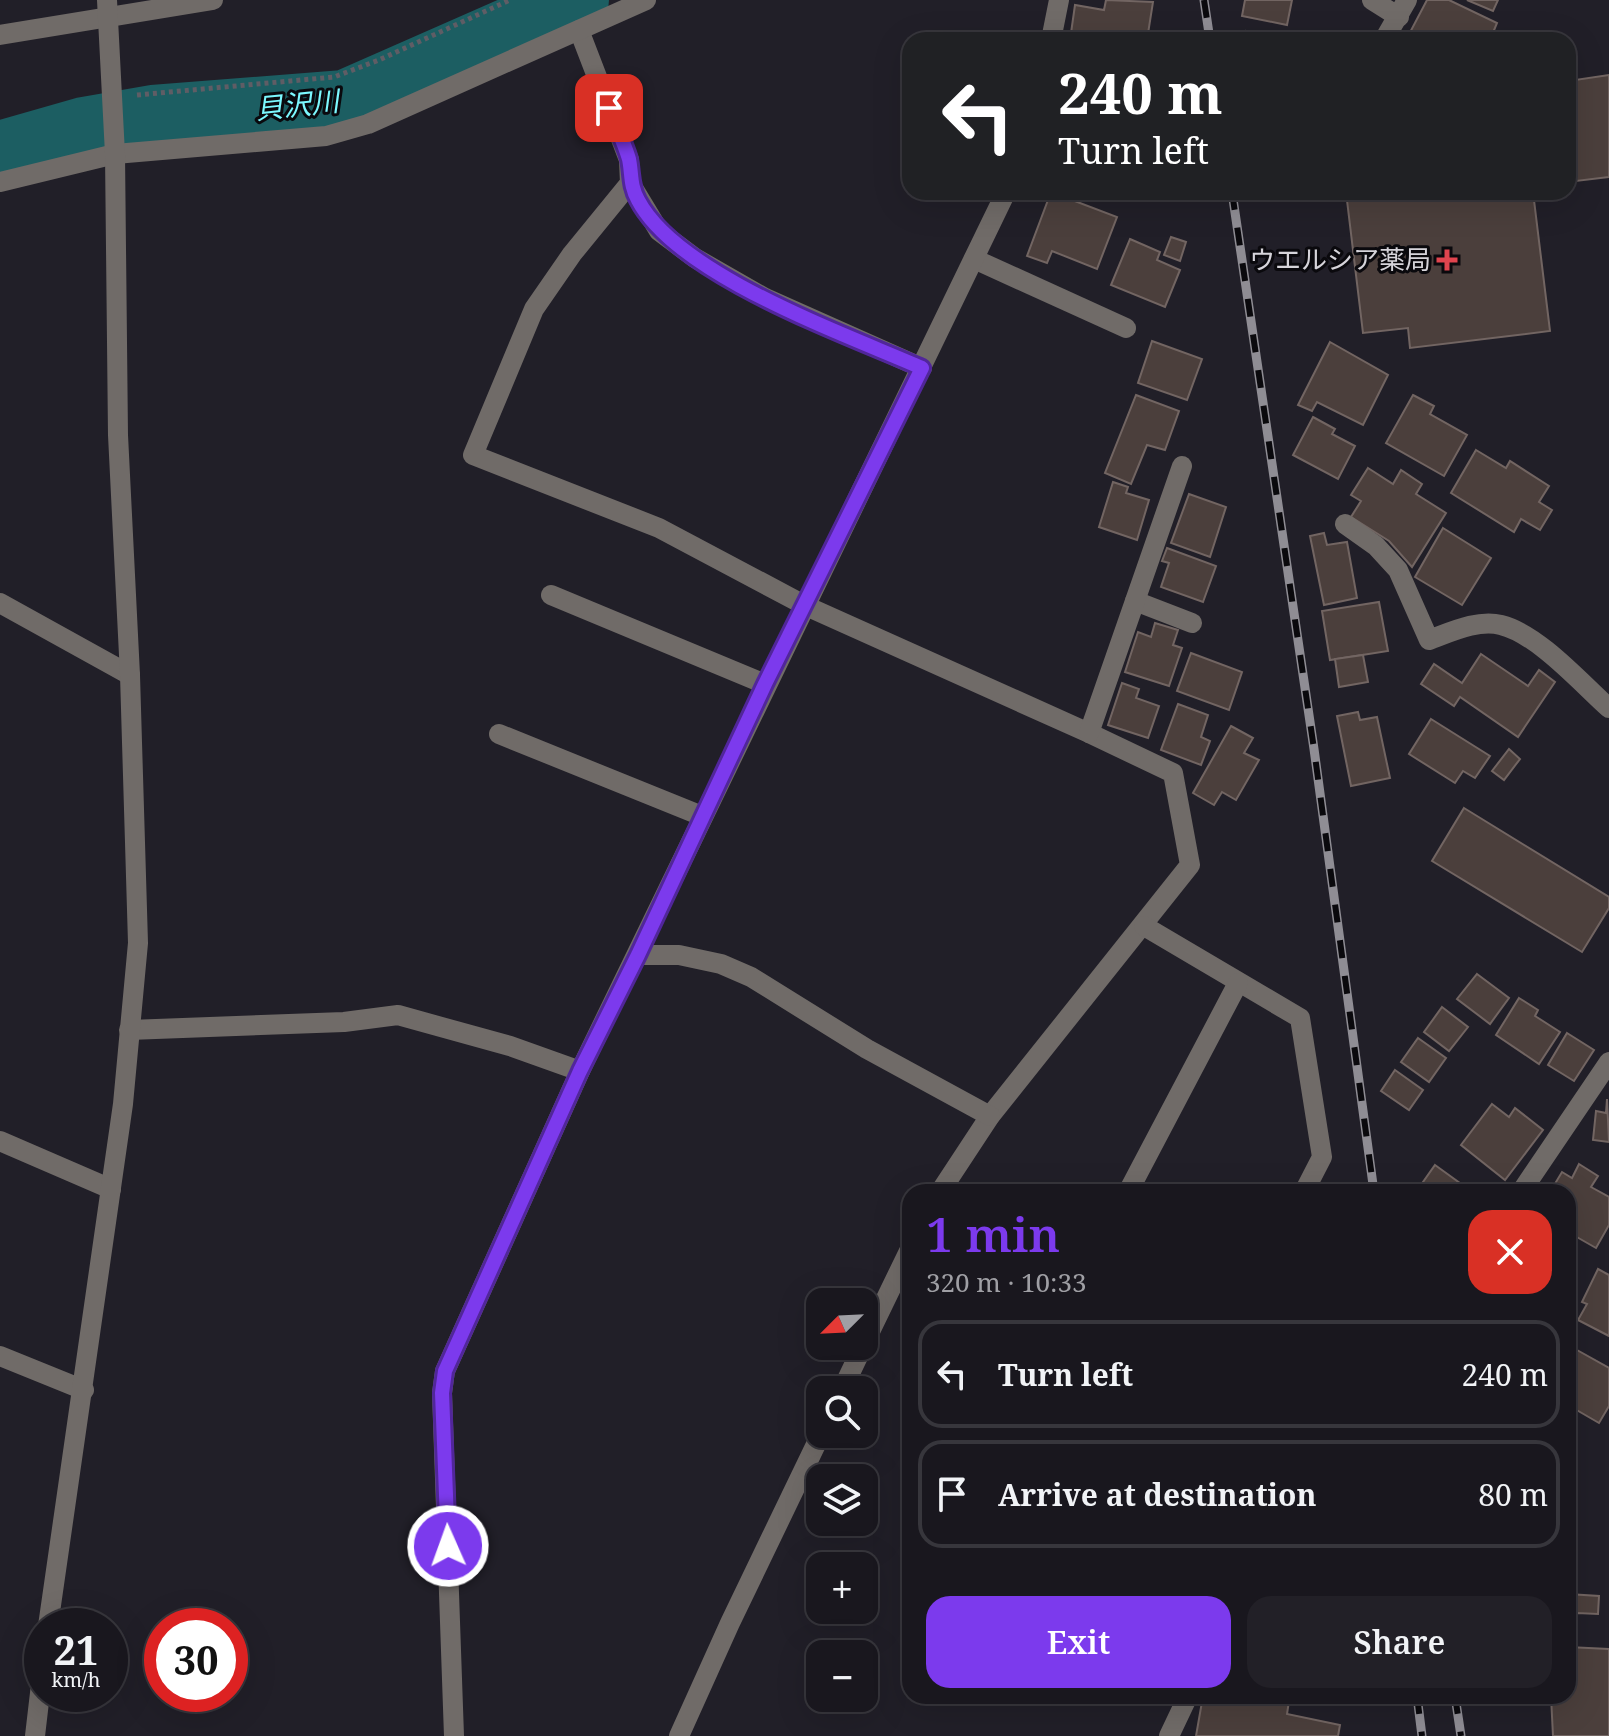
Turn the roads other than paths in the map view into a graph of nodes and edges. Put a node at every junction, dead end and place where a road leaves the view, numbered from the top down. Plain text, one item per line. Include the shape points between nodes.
1 (213, 0) edge
2 (646, 0) edge
3 (1059, 0) edge
4 (1372, 0) edge
5 (1403, 8) edge
6 (107, 9) edge
7 (579, 30) junction
8 (1053, 32) edge
9 (1389, 32) edge
10 (0, 35) edge
11 (115, 154) junction
12 (0, 182) edge
13 (630, 183) junction
14 (1002, 200) edge
15 (974, 259) junction
16 (1126, 328) dead end
17 (922, 368) junction
18 (1182, 466) dead end
19 (1345, 524) dead end
20 (551, 595) dead end
21 (1135, 601) junction
22 (0, 603) edge
23 (806, 606) junction
24 (1192, 623) dead end
25 (130, 675) junction
26 (765, 684) junction
27 (1609, 708) edge
28 (1089, 733) junction
29 (499, 734) dead end
30 (702, 816) junction
31 (1144, 926) junction
32 (638, 955) junction
33 (1238, 983) junction
34 (129, 1030) junction
35 (1609, 1062) edge
36 (580, 1071) junction
37 (990, 1116) junction
38 (0, 1141) edge
39 (945, 1184) edge
40 (1132, 1184) edge
41 (1308, 1184) edge
42 (1526, 1184) edge
43 (111, 1189) junction
44 (902, 1266) edge
45 (878, 1316) edge
46 (0, 1356) edge
47 (84, 1390) junction
48 (814, 1448) edge
49 (50, 1608) edge
50 (1184, 1704) edge
51 (38, 1712) edge
52 (35, 1736) edge
53 (454, 1736) edge
54 (679, 1736) edge
55 (1169, 1736) edge

1 - 6 street
2 - 7 street
3 - 8 street
4 - 5 street
5 - 9 street
6 - 10 street
6 - 11 street
7 - 11 street via 368,124 326,136
7 - 13 street via 629,160
11 - 12 street
11 - 25 street via 118,435
13 - 17 street via 659,231 695,258 765,298
13 - 23 street via 534,309 473,455 659,528
14 - 15 street
15 - 16 street
15 - 17 street
17 - 23 street
18 - 21 street
19 - 27 street via 1398,570 1429,640 1468,626 1500,624 1530,638
20 - 26 street
21 - 24 street
21 - 28 street
22 - 25 street
23 - 26 street
23 - 28 street
25 - 34 street via 138,943
26 - 30 street
28 - 31 street via 1173,773 1190,865
29 - 30 street
30 - 32 street
31 - 33 street
31 - 37 street
32 - 36 street
32 - 37 street via 679,955 751,977
33 - 40 street
33 - 41 street via 1300,1018 1322,1157
34 - 36 street via 398,1015
34 - 43 street
35 - 42 street
36 - 53 street via 445,1371
37 - 39 street
38 - 43 street
43 - 47 street
44 - 45 street
46 - 47 street
47 - 49 street
48 - 54 street
50 - 55 street
51 - 52 street

